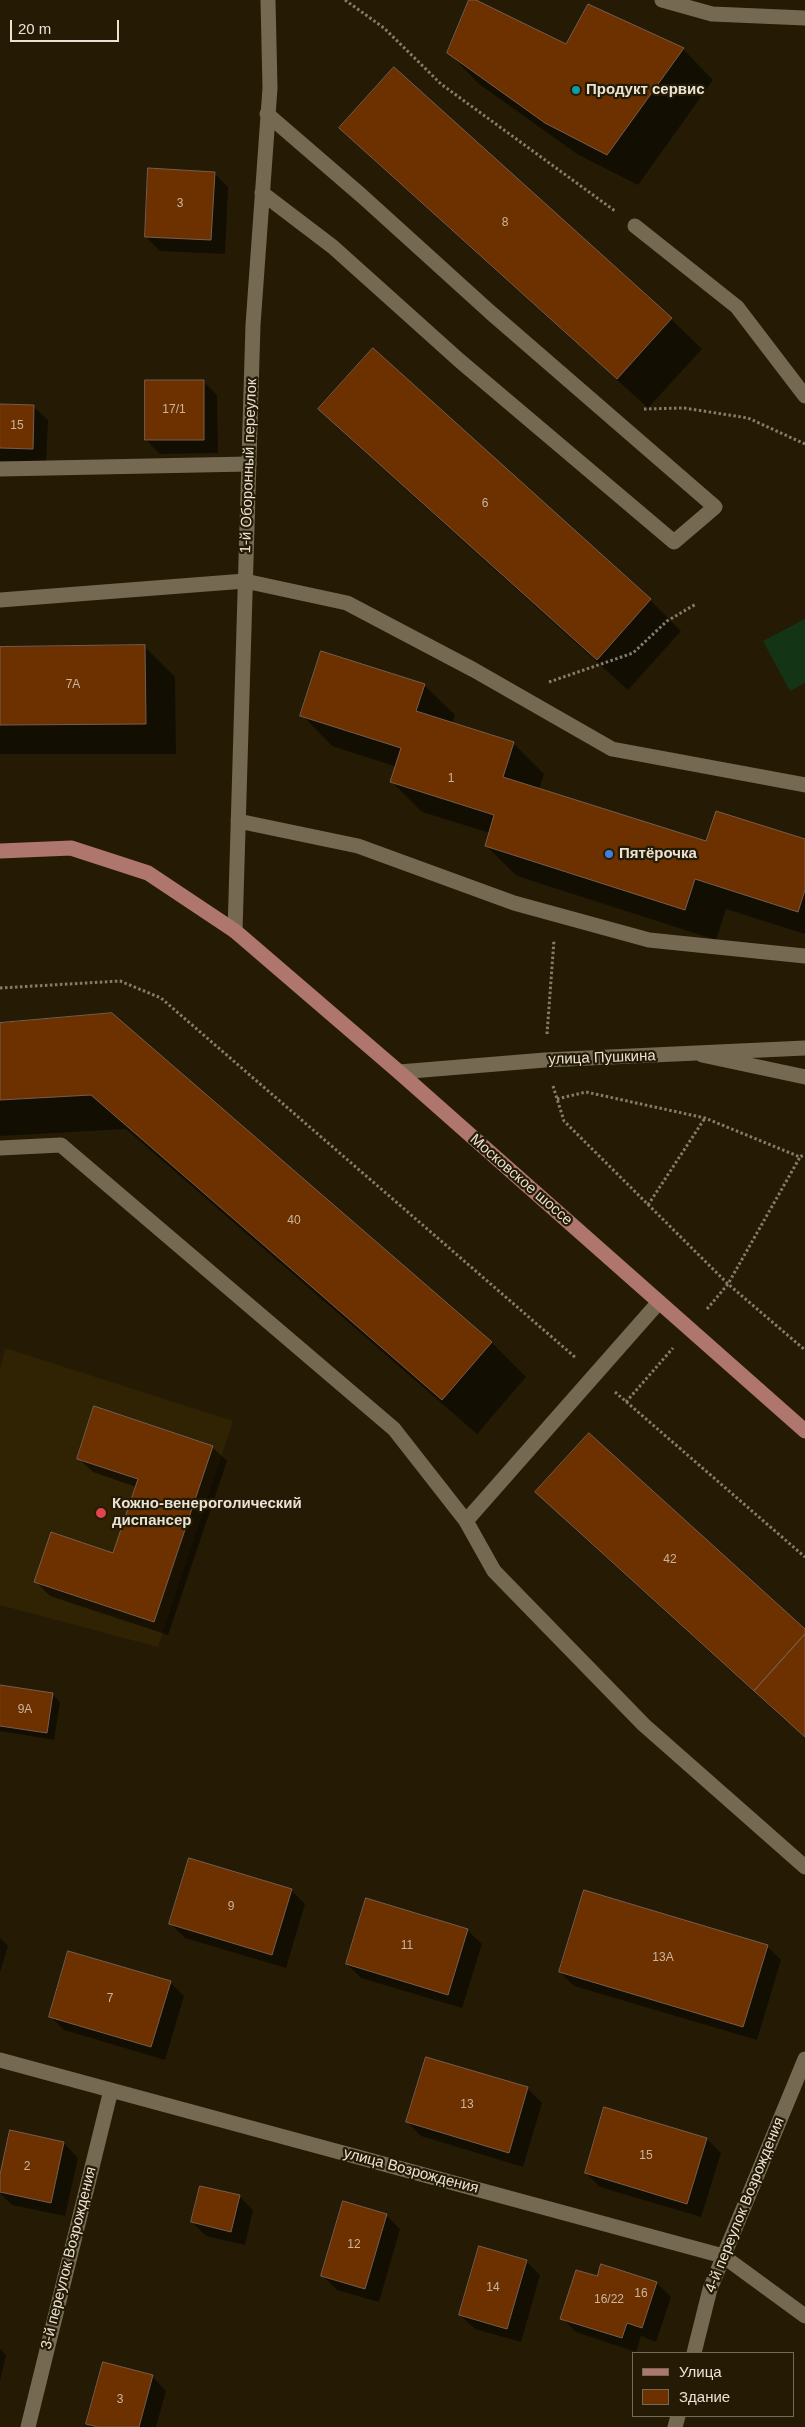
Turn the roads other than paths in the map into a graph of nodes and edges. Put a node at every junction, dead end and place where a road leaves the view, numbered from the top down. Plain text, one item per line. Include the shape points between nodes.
1 (268, 0) edge
2 (662, 0) edge
3 (805, 18) edge
4 (267, 114) junction
5 (262, 193) junction
6 (635, 226) road end
7 (805, 396) edge
8 (249, 464) junction
9 (0, 470) edge
10 (245, 581) junction
11 (0, 600) edge
12 (805, 785) edge
13 (238, 821) junction
14 (0, 851) edge
15 (235, 932) junction
16 (805, 956) edge
17 (805, 1048) edge
18 (698, 1054) junction
19 (399, 1072) junction
20 (805, 1077) edge
21 (0, 1148) edge
22 (659, 1302) junction
23 (805, 1431) edge
24 (466, 1521) junction
25 (805, 1867) edge
26 (805, 2059) edge
27 (0, 2060) edge
28 (110, 2090) junction
29 (723, 2256) junction
30 (805, 2316) edge
31 (694, 2352) edge
32 (28, 2427) edge

1 - 4 street, 1-й Оборонный переулок via 270,88
2 - 3 street via 712,14
4 - 5 street, 1-й Оборонный переулок
4 - 5 street via 715,507 674,542 460,361 333,247
5 - 8 street, 1-й Оборонный переулок via 253,325
6 - 7 street via 737,307
8 - 9 street
8 - 10 street, 1-й Оборонный переулок
10 - 11 street
10 - 12 street via 347,603 474,670 612,749
10 - 13 street, 1-й Оборонный переулок
13 - 15 street, 1-й Оборонный переулок
13 - 16 street via 358,846 514,903 649,940
14 - 15 main road, Московское шоссе via 71,848 148,873
15 - 19 main road, Московское шоссе
17 - 18 street, улица Пушкина
18 - 19 street, улица Пушкина via 545,1060
18 - 20 street
19 - 22 main road, Московское шоссе
21 - 24 street via 61,1145 394,1429
22 - 23 main road, Московское шоссе
22 - 24 street
24 - 25 street via 494,1571 631,1711
26 - 29 street, 4-й переулок Возрождения
27 - 28 street, улица Возрождения
28 - 29 street, улица Возрождения
28 - 32 street, 3-й переулок Возрождения
29 - 30 street, улица Возрождения
29 - 31 street, 4-й переулок Возрождения via 710,2289

